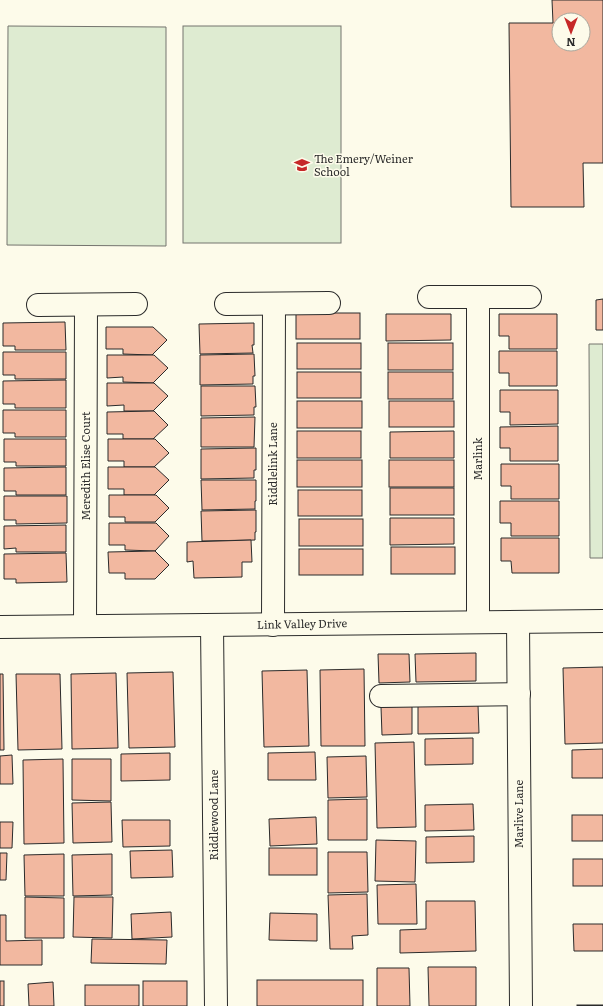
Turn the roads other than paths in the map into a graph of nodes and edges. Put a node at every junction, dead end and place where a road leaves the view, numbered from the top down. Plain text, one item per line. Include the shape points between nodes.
1 (429, 297) dead end
2 (478, 297) junction
3 (530, 297) dead end
4 (329, 303) dead end
5 (136, 304) dead end
6 (226, 304) dead end
7 (274, 304) junction
8 (38, 305) dead end
9 (86, 305) junction
10 (603, 621) edge
11 (478, 622) junction
12 (518, 622) junction
13 (212, 625) junction
14 (272, 625) junction
15 (85, 626) junction
16 (0, 627) edge
17 (519, 694) junction
18 (381, 696) dead end
19 (216, 1006) edge
20 (520, 1006) edge

1 - 2 street
2 - 3 street
2 - 11 street, Marlink
4 - 7 street
5 - 9 street
6 - 7 street
7 - 14 street, Riddlelink Lane
8 - 9 street
9 - 15 street, Meredith Elise Court
10 - 12 street, Link Valley Drive
11 - 12 street, Link Valley Drive
11 - 14 street, Link Valley Drive
12 - 17 street, Marlive Lane
13 - 14 street, Link Valley Drive
13 - 15 street, Link Valley Drive
13 - 19 street, Riddlewood Lane
15 - 16 street, Link Valley Drive
17 - 18 street
17 - 20 street, Marlive Lane

